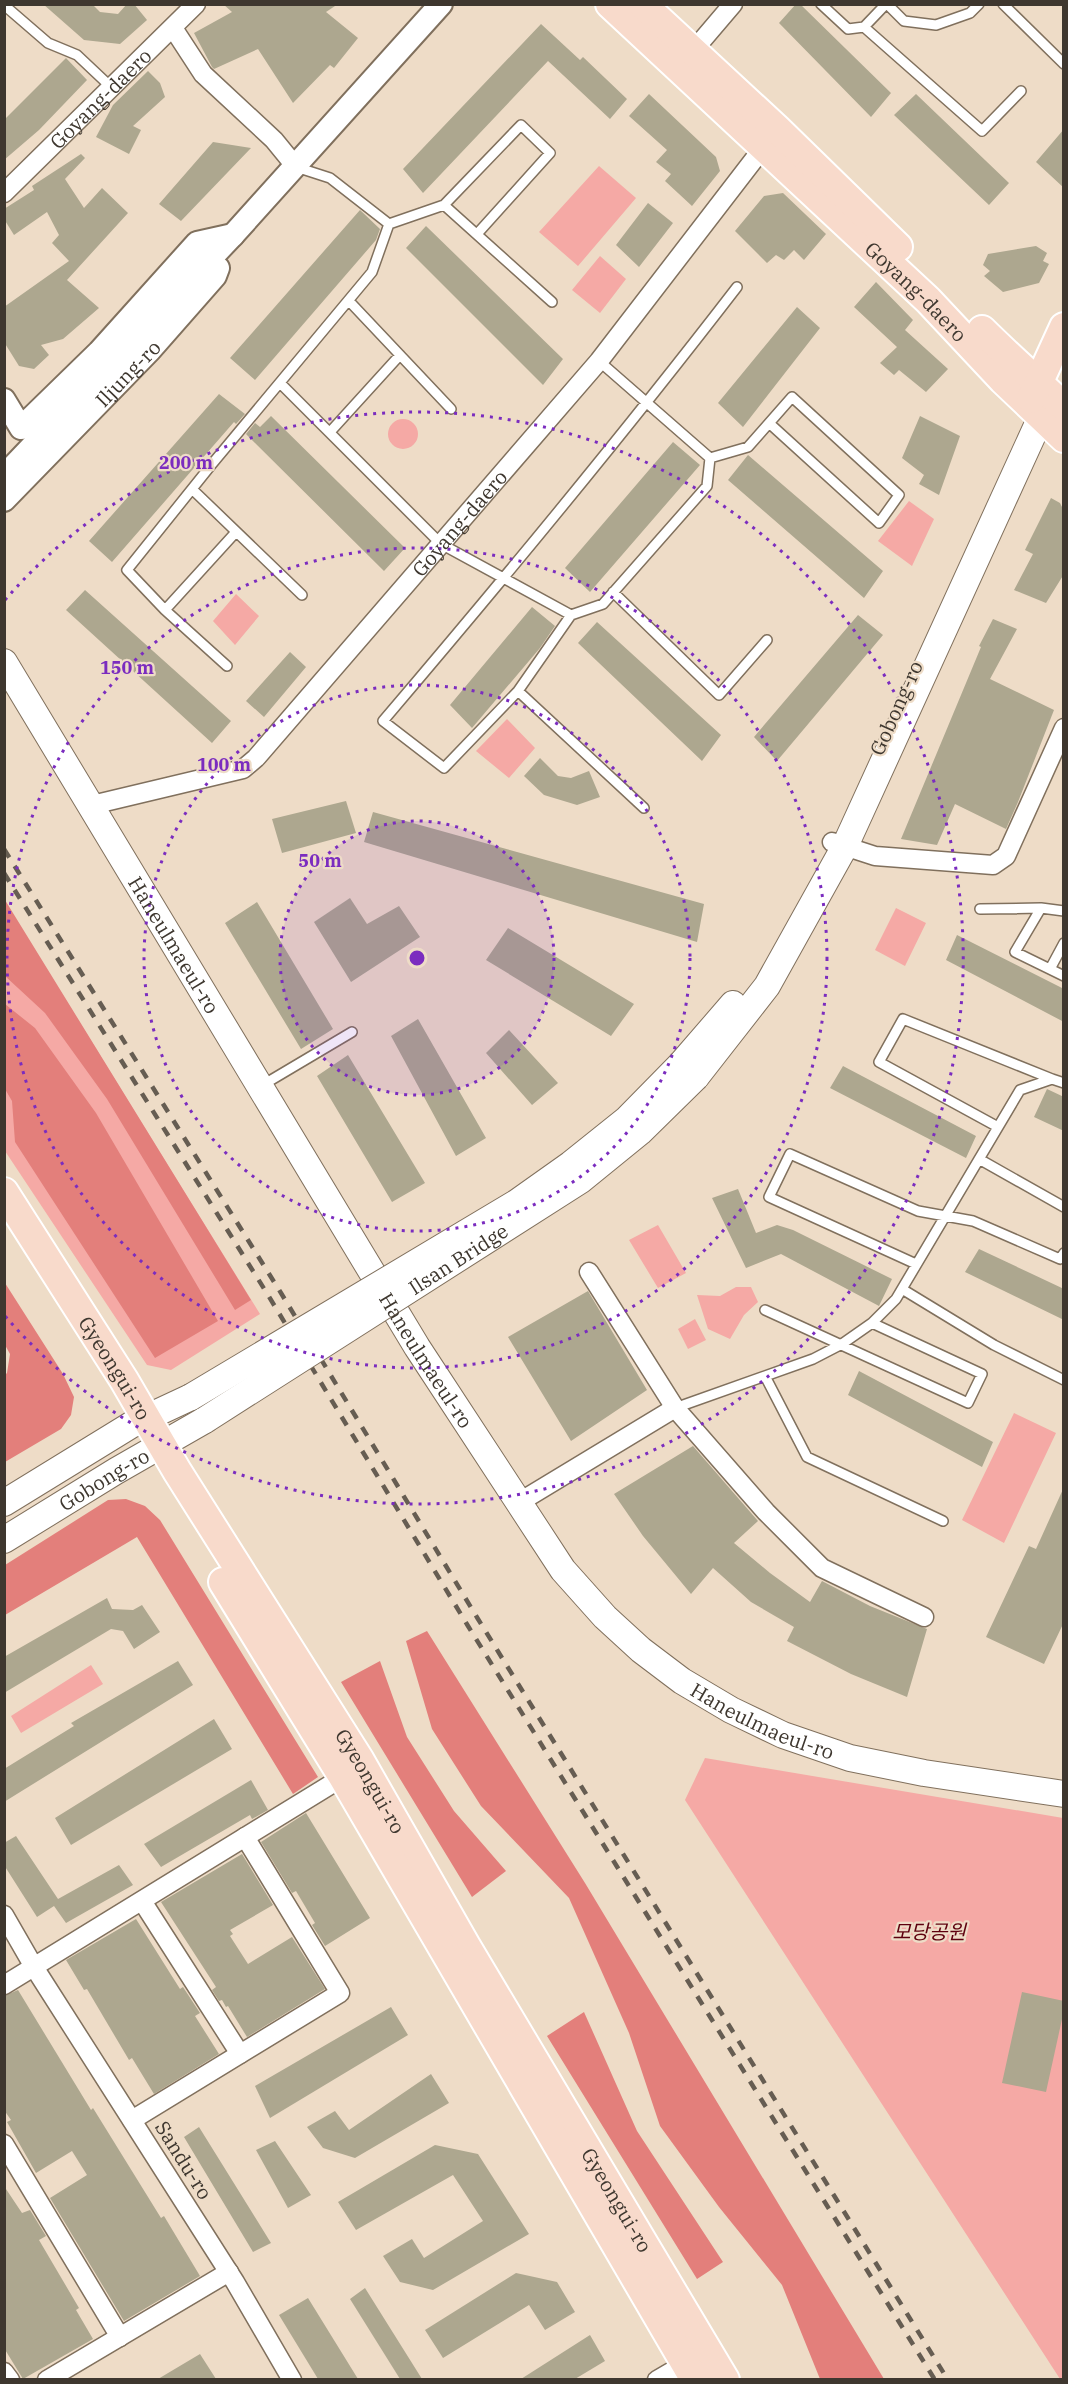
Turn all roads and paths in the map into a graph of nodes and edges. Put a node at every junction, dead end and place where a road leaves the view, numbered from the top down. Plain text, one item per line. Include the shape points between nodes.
1 (196, 4) edge
2 (441, 4) edge
3 (610, 4) edge
4 (642, 4) edge
5 (733, 4) edge
6 (820, 4) edge
7 (886, 4) edge
8 (979, 4) edge
9 (1003, 4) edge
10 (4, 5) edge
11 (864, 27) junction
12 (173, 28) junction
13 (686, 61) junction
14 (1064, 64) edge
15 (112, 88) junction
16 (1021, 90) dead end
17 (770, 139) junction
18 (296, 166) junction
19 (4, 194) edge
20 (444, 205) junction
21 (389, 224) junction
22 (477, 234) junction
23 (233, 235) junction
24 (737, 287) dead end
25 (349, 301) junction
26 (552, 302) dead end
27 (1064, 327) edge
28 (400, 355) junction
29 (598, 361) junction
30 (1064, 367) edge
31 (280, 383) junction
32 (4, 400) edge
33 (1044, 401) edge
34 (647, 404) junction
35 (451, 409) dead end
36 (769, 423) junction
37 (330, 432) junction
38 (1064, 438) edge
39 (710, 458) junction
40 (4, 476) edge
41 (193, 490) junction
42 (4, 500) edge
43 (236, 532) junction
44 (441, 544) junction
45 (504, 580) junction
46 (613, 592) junction
47 (302, 595) dead end
48 (165, 610) junction
49 (572, 615) junction
50 (767, 640) dead end
51 (4, 662) edge
52 (227, 666) dead end
53 (518, 691) junction
54 (1064, 728) edge
55 (92, 806) junction
56 (644, 808) dead end
57 (839, 844) junction
58 (1041, 908) junction
59 (980, 909) dead end
60 (1064, 911) edge
61 (1064, 943) edge
62 (1050, 969) junction
63 (1064, 976) edge
64 (352, 1032) dead end
65 (689, 1070) junction
66 (1052, 1079) junction
67 (1064, 1083) edge
68 (261, 1086) junction
69 (998, 1127) junction
70 (979, 1159) junction
71 (4, 1192) edge
72 (1064, 1207) edge
73 (945, 1216) junction
74 (4, 1228) edge
75 (1064, 1253) edge
76 (916, 1264) junction
77 (589, 1272) dead end
78 (902, 1289) junction
79 (765, 1310) dead end
80 (872, 1323) junction
81 (842, 1344) junction
82 (765, 1376) junction
83 (1064, 1380) edge
84 (191, 1397) joint
85 (675, 1408) junction
86 (205, 1420) joint
87 (139, 1422) junction
88 (155, 1450) junction
89 (4, 1503) edge
90 (518, 1503) junction
91 (943, 1521) dead end
92 (4, 1540) edge
93 (924, 1617) dead end
94 (342, 1777) junction
95 (1064, 1794) edge
96 (244, 1837) junction
97 (142, 1900) junction
98 (4, 1915) edge
99 (34, 1967) junction
100 (4, 1985) edge
101 (240, 2054) junction
102 (132, 2120) junction
103 (4, 2144) edge
104 (229, 2272) junction
105 (120, 2337) junction
106 (696, 2364) edge
107 (4, 2372) edge
108 (10, 2379) edge
109 (47, 2379) edge
110 (292, 2379) edge
111 (657, 2379) edge
112 (725, 2379) edge

1 - 12 street, Goyang-daero
2 - 18 street, Iljung-ro
3 - 13 main road, Goyang-daero
4 - 13 main road, Goyang-daero
5 - 13 street
6 - 11 lane via 848,29
7 - 8 lane via 904,21 936,25 970,13
7 - 11 lane
9 - 14 lane
10 - 15 lane via 48,43 77,55
11 - 16 lane via 982,131
12 - 15 street, Goyang-daero
12 - 18 street via 203,74 274,140
13 - 17 main road, Goyang-daero
15 - 19 street, Goyang-daero
17 - 29 street, Goyang-daero
17 - 33 main road, Goyang-daero via 942,289 1014,363
18 - 21 lane via 330,178
18 - 23 street, Iljung-ro
20 - 21 lane
20 - 22 lane
20 - 22 lane via 521,125 550,153
21 - 25 lane via 372,272
22 - 26 lane
23 - 32 street, Iljung-ro via 197,243 99,352 21,428
23 - 40 street, Iljung-ro
23 - 42 street, Iljung-ro via 214,276 150,350
24 - 34 lane
25 - 28 lane
25 - 31 lane
27 - 33 main road, Gobong-ro
28 - 35 lane
28 - 37 lane
29 - 34 lane
29 - 44 street, Goyang-daero
30 - 33 main road, Gobong-ro
31 - 37 lane
31 - 41 lane
33 - 38 main road, Goyang-daero
33 - 57 main road, Gobong-ro via 871,764
34 - 39 lane
34 - 45 lane
36 - 36 lane via 792,397 899,495 879,523
36 - 39 lane via 748,447
37 - 44 lane
39 - 46 lane via 708,486
41 - 43 lane
41 - 48 lane via 127,570
43 - 47 lane
43 - 48 lane
44 - 45 lane
44 - 55 street, Goyang-daero via 243,769
45 - 49 lane
45 - 53 lane via 383,721 444,768
46 - 49 lane via 603,604
46 - 50 lane via 719,695
48 - 52 lane
49 - 53 lane
51 - 55 main road, Haneulmaeul-ro
53 - 56 lane
54 - 57 street via 1006,856 993,865 875,856
55 - 68 main road, Haneulmaeul-ro
57 - 65 main road, Gobong-ro
58 - 59 lane
58 - 60 lane
58 - 62 lane via 1016,952
61 - 62 lane
62 - 63 lane
64 - 68 lane
65 - 84 main road, Ilsan Bridge, bridge via 516,1203
65 - 86 main road, Ilsan Bridge, bridge via 640,1132 580,1180
66 - 67 lane
66 - 69 lane via 1020,1090
66 - 69 lane via 903,1019 879,1062
68 - 90 main road, Haneulmaeul-ro via 417,1347
69 - 70 lane
70 - 72 lane
70 - 73 lane
71 - 87 main road, Gyeongui-ro
73 - 75 lane via 973,1221 1060,1259
73 - 76 lane
73 - 76 lane via 918,1211 790,1154 768,1197
74 - 87 main road, Gyeongui-ro via 111,1388
76 - 78 lane
77 - 85 street
78 - 80 lane
78 - 83 lane via 994,1346
79 - 81 lane
80 - 81 lane
80 - 81 lane via 982,1374 968,1403
81 - 82 lane
82 - 85 lane
82 - 91 lane via 807,1457
84 - 87 main road, Gobong-ro
85 - 90 street
85 - 93 street via 766,1512 822,1568
86 - 88 main road, Gobong-ro
87 - 88 main road, Gyeongui-ro
87 - 89 main road, Gobong-ro
88 - 92 main road, Gobong-ro
88 - 94 main road, Gyeongui-ro
88 - 106 main road, Gyeongui-ro via 359,1759
90 - 95 main road, Haneulmaeul-ro via 563,1570 605,1617 682,1681 731,1710 783,1735 850,1758
94 - 96 street, Gyeongui-ro
94 - 106 main road, Gyeongui-ro
96 - 97 street, Gyeongui-ro
96 - 101 street via 340,1993
97 - 99 street, Gyeongui-ro
97 - 101 street
98 - 99 street, Sandu-ro
99 - 100 street
99 - 102 street, Sandu-ro
101 - 102 street
102 - 104 street, Sandu-ro
103 - 105 street
104 - 105 street
104 - 110 street, Sandu-ro
105 - 109 street
106 - 111 street
106 - 112 main road, Gyeongui-ro
107 - 108 street

